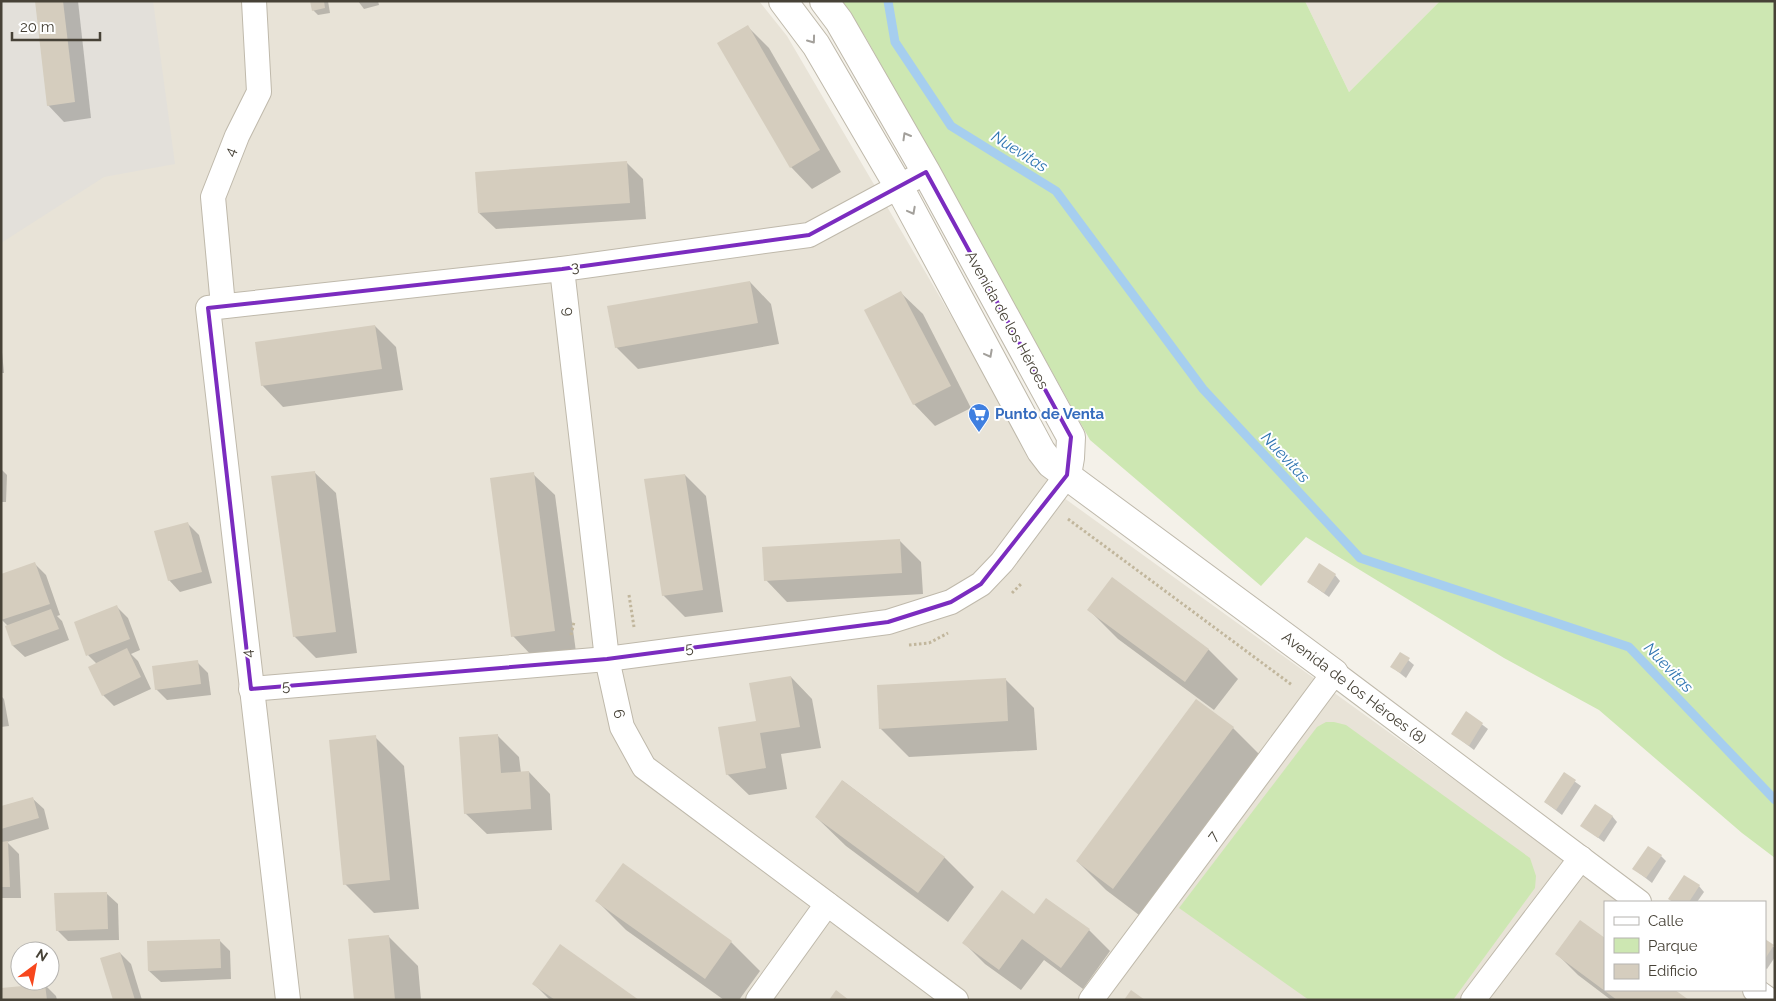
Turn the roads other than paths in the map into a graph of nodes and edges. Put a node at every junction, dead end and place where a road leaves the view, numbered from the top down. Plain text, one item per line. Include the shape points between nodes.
1 (254, 1) edge
2 (783, 1) edge
3 (824, 1) edge
4 (926, 172) junction
5 (899, 187) junction
6 (562, 269) junction
7 (216, 307) junction
8 (1067, 475) junction
9 (607, 659) junction
10 (1334, 673) junction
11 (251, 689) junction
12 (1581, 858) junction
13 (1638, 901) edge
14 (827, 904) junction
15 (1756, 991) edge
16 (288, 1000) edge
17 (758, 1000) edge
18 (956, 1000) edge
19 (1091, 1000) edge
20 (1473, 1000) edge
21 (1769, 1000) edge

1 - 7 street, 4 via 259,92 213,197
2 -> 5 street, Avenida de los Héroes via 816,45
4 -> 3 street, Avenida de los Héroes via 839,21
4 - 5 street, 3
4 - 8 street, Avenida de los Héroes via 1071,437
5 - 6 street, 3 via 809,235
5 -> 8 street, Avenida de los Héroes via 1042,451 1051,464
6 - 7 street, 3
6 - 9 street, 6
7 - 11 street, 4
8 - 9 street, 5 via 1002,562 981,584 951,602 888,622
8 - 10 street, Avenida de los Héroes (8)
9 - 11 street, 5
9 - 14 street, 6 via 622,727 644,766
10 - 12 street, Avenida de los Héroes (8)
10 - 19 street, 7
11 - 16 street, 4
12 - 13 street, Avenida de los Héroes (8)
12 - 20 street
14 - 17 street
14 - 18 street, 6
15 - 21 street

